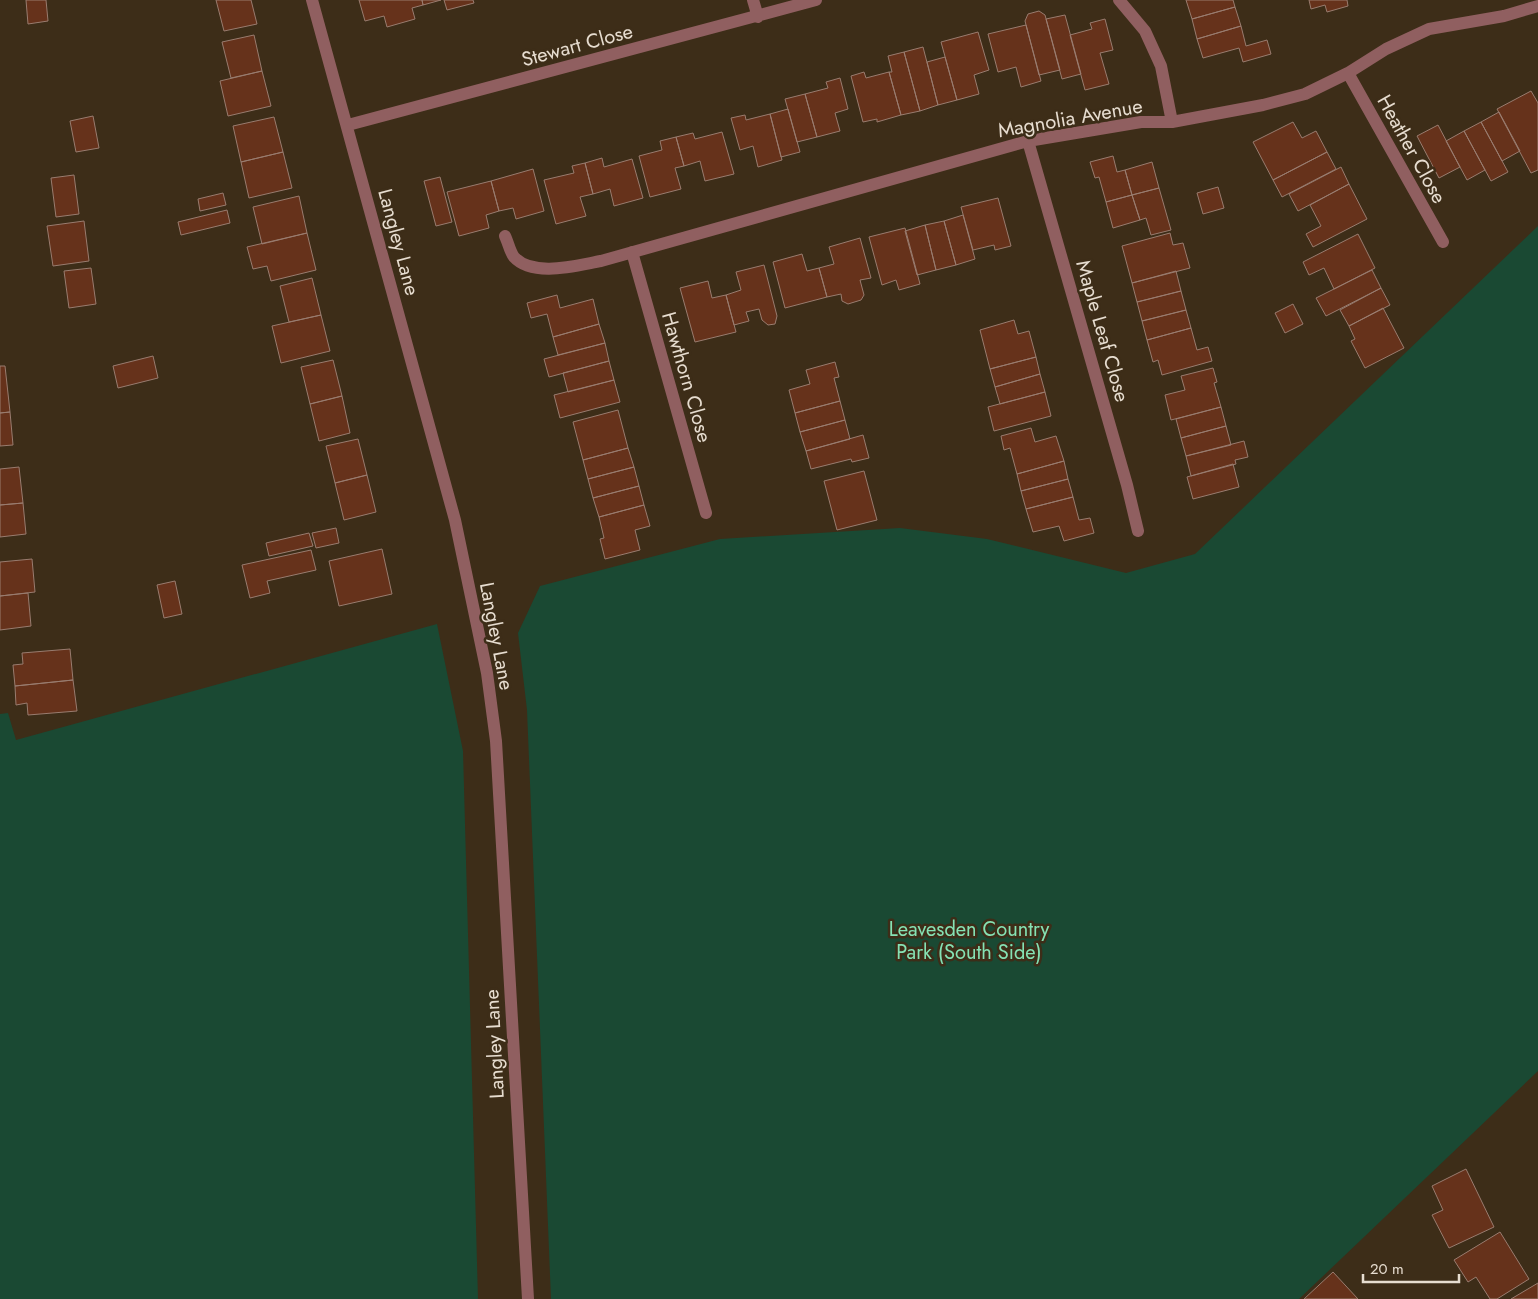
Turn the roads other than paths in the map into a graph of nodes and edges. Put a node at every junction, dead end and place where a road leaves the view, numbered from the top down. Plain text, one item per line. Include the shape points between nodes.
1 (312, 0) edge
2 (753, 0) edge
3 (816, 0) edge
4 (1118, 0) edge
5 (1538, 6) edge
6 (758, 17) junction
7 (1348, 73) junction
8 (1172, 122) junction
9 (348, 125) junction
10 (1028, 141) junction
11 (505, 236) dead end
12 (1443, 242) dead end
13 (632, 252) junction
14 (706, 512) dead end
15 (1138, 532) dead end
16 (528, 1299) edge

1 - 9 street, Langley Lane
2 - 6 street
3 - 6 street, Stewart Close
4 - 8 street via 1145,31 1161,66
5 - 7 street, Magnolia Avenue via 1504,16 1429,29 1386,49
6 - 9 street, Stewart Close
7 - 8 street, Magnolia Avenue via 1305,94
7 - 12 street, Heather Close
8 - 10 street, Magnolia Avenue via 1141,122
9 - 16 street, Langley Lane via 454,520 487,673 496,741
10 - 13 street, Magnolia Avenue
10 - 15 street, Maple Leaf Close
11 - 13 street, Magnolia Avenue via 513,257 538,268 564,268
13 - 14 street, Hawthorn Close

